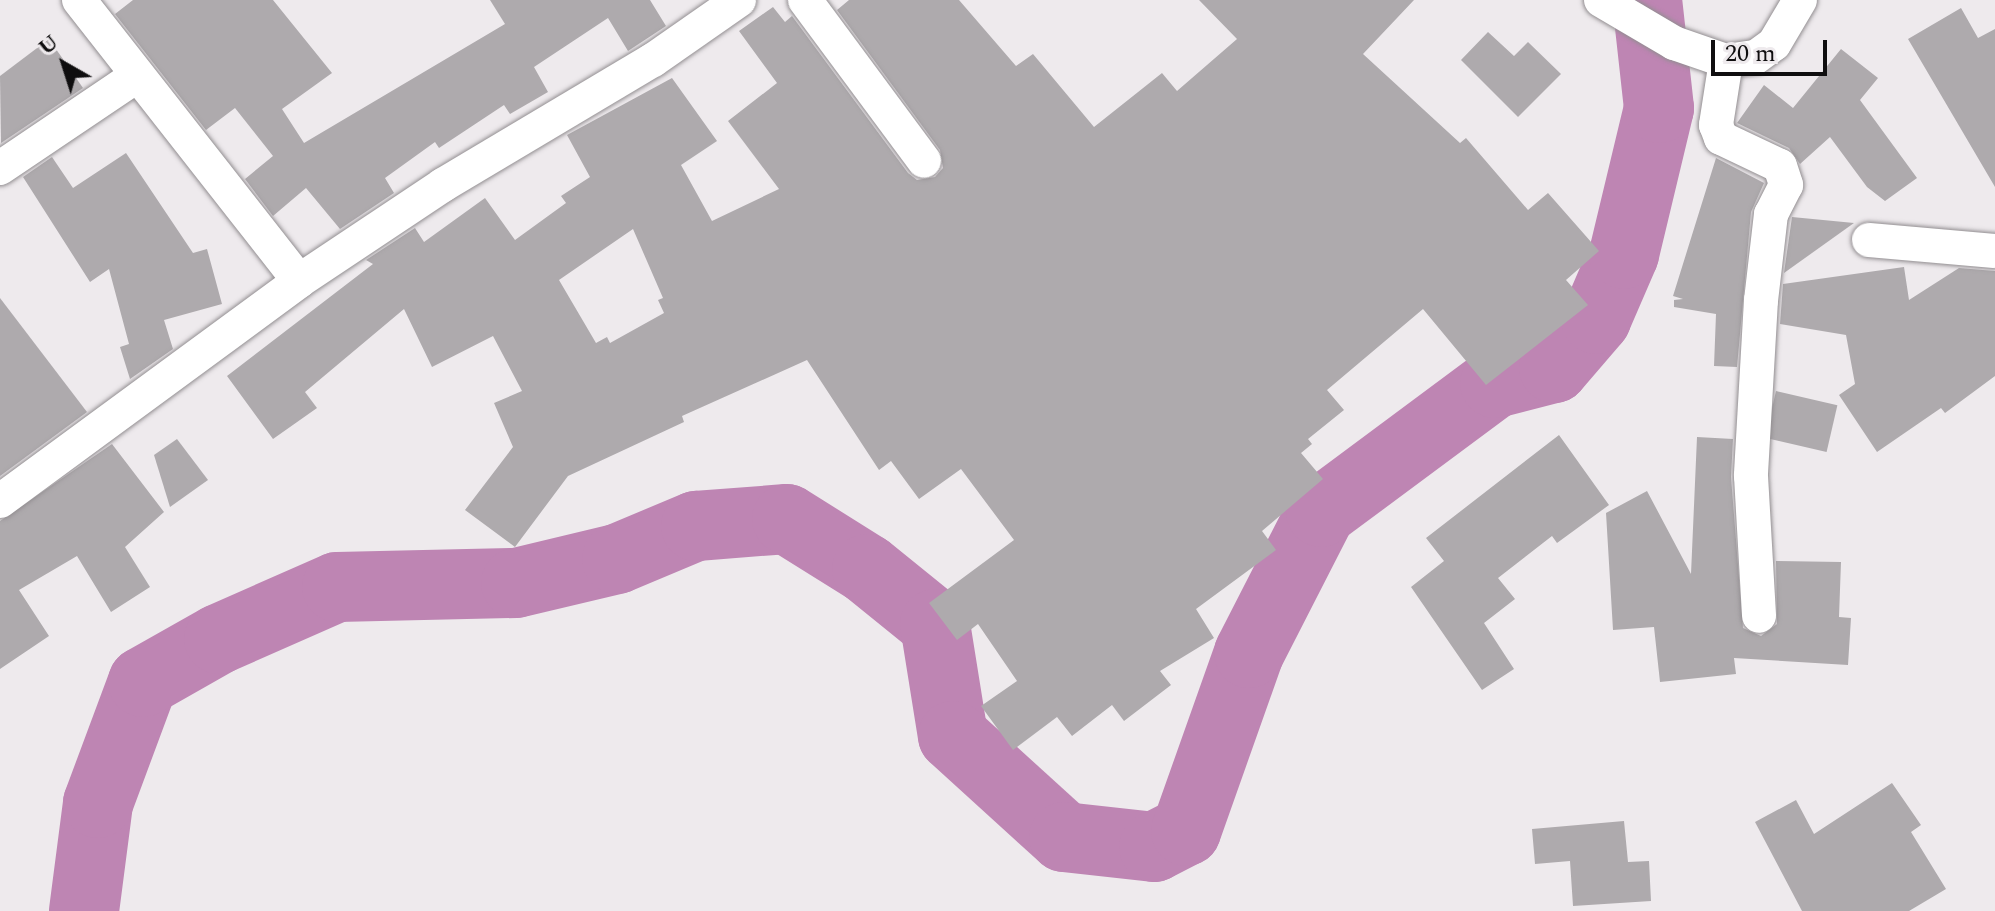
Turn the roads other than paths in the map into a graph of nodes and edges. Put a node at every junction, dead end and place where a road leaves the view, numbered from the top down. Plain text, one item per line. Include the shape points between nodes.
1 (739, 0) edge
2 (805, 0) edge
3 (1601, 0) edge
4 (1800, 0) edge
5 (88, 3) edge
6 (1726, 61) junction
7 (135, 77) junction
8 (924, 161) dead end
9 (0, 168) edge
10 (1869, 240) dead end
11 (1995, 251) edge
12 (299, 281) junction
13 (0, 501) edge
14 (1759, 616) dead end

1 - 12 street via 653,60 443,185
2 - 8 street
3 - 6 street via 1674,43
4 - 6 street via 1774,44 1756,57
5 - 7 street
6 - 14 street via 1716,125 1721,138 1780,166 1786,185 1771,214 1761,300 1751,476
7 - 9 street
7 - 12 street
10 - 11 street
12 - 13 street

